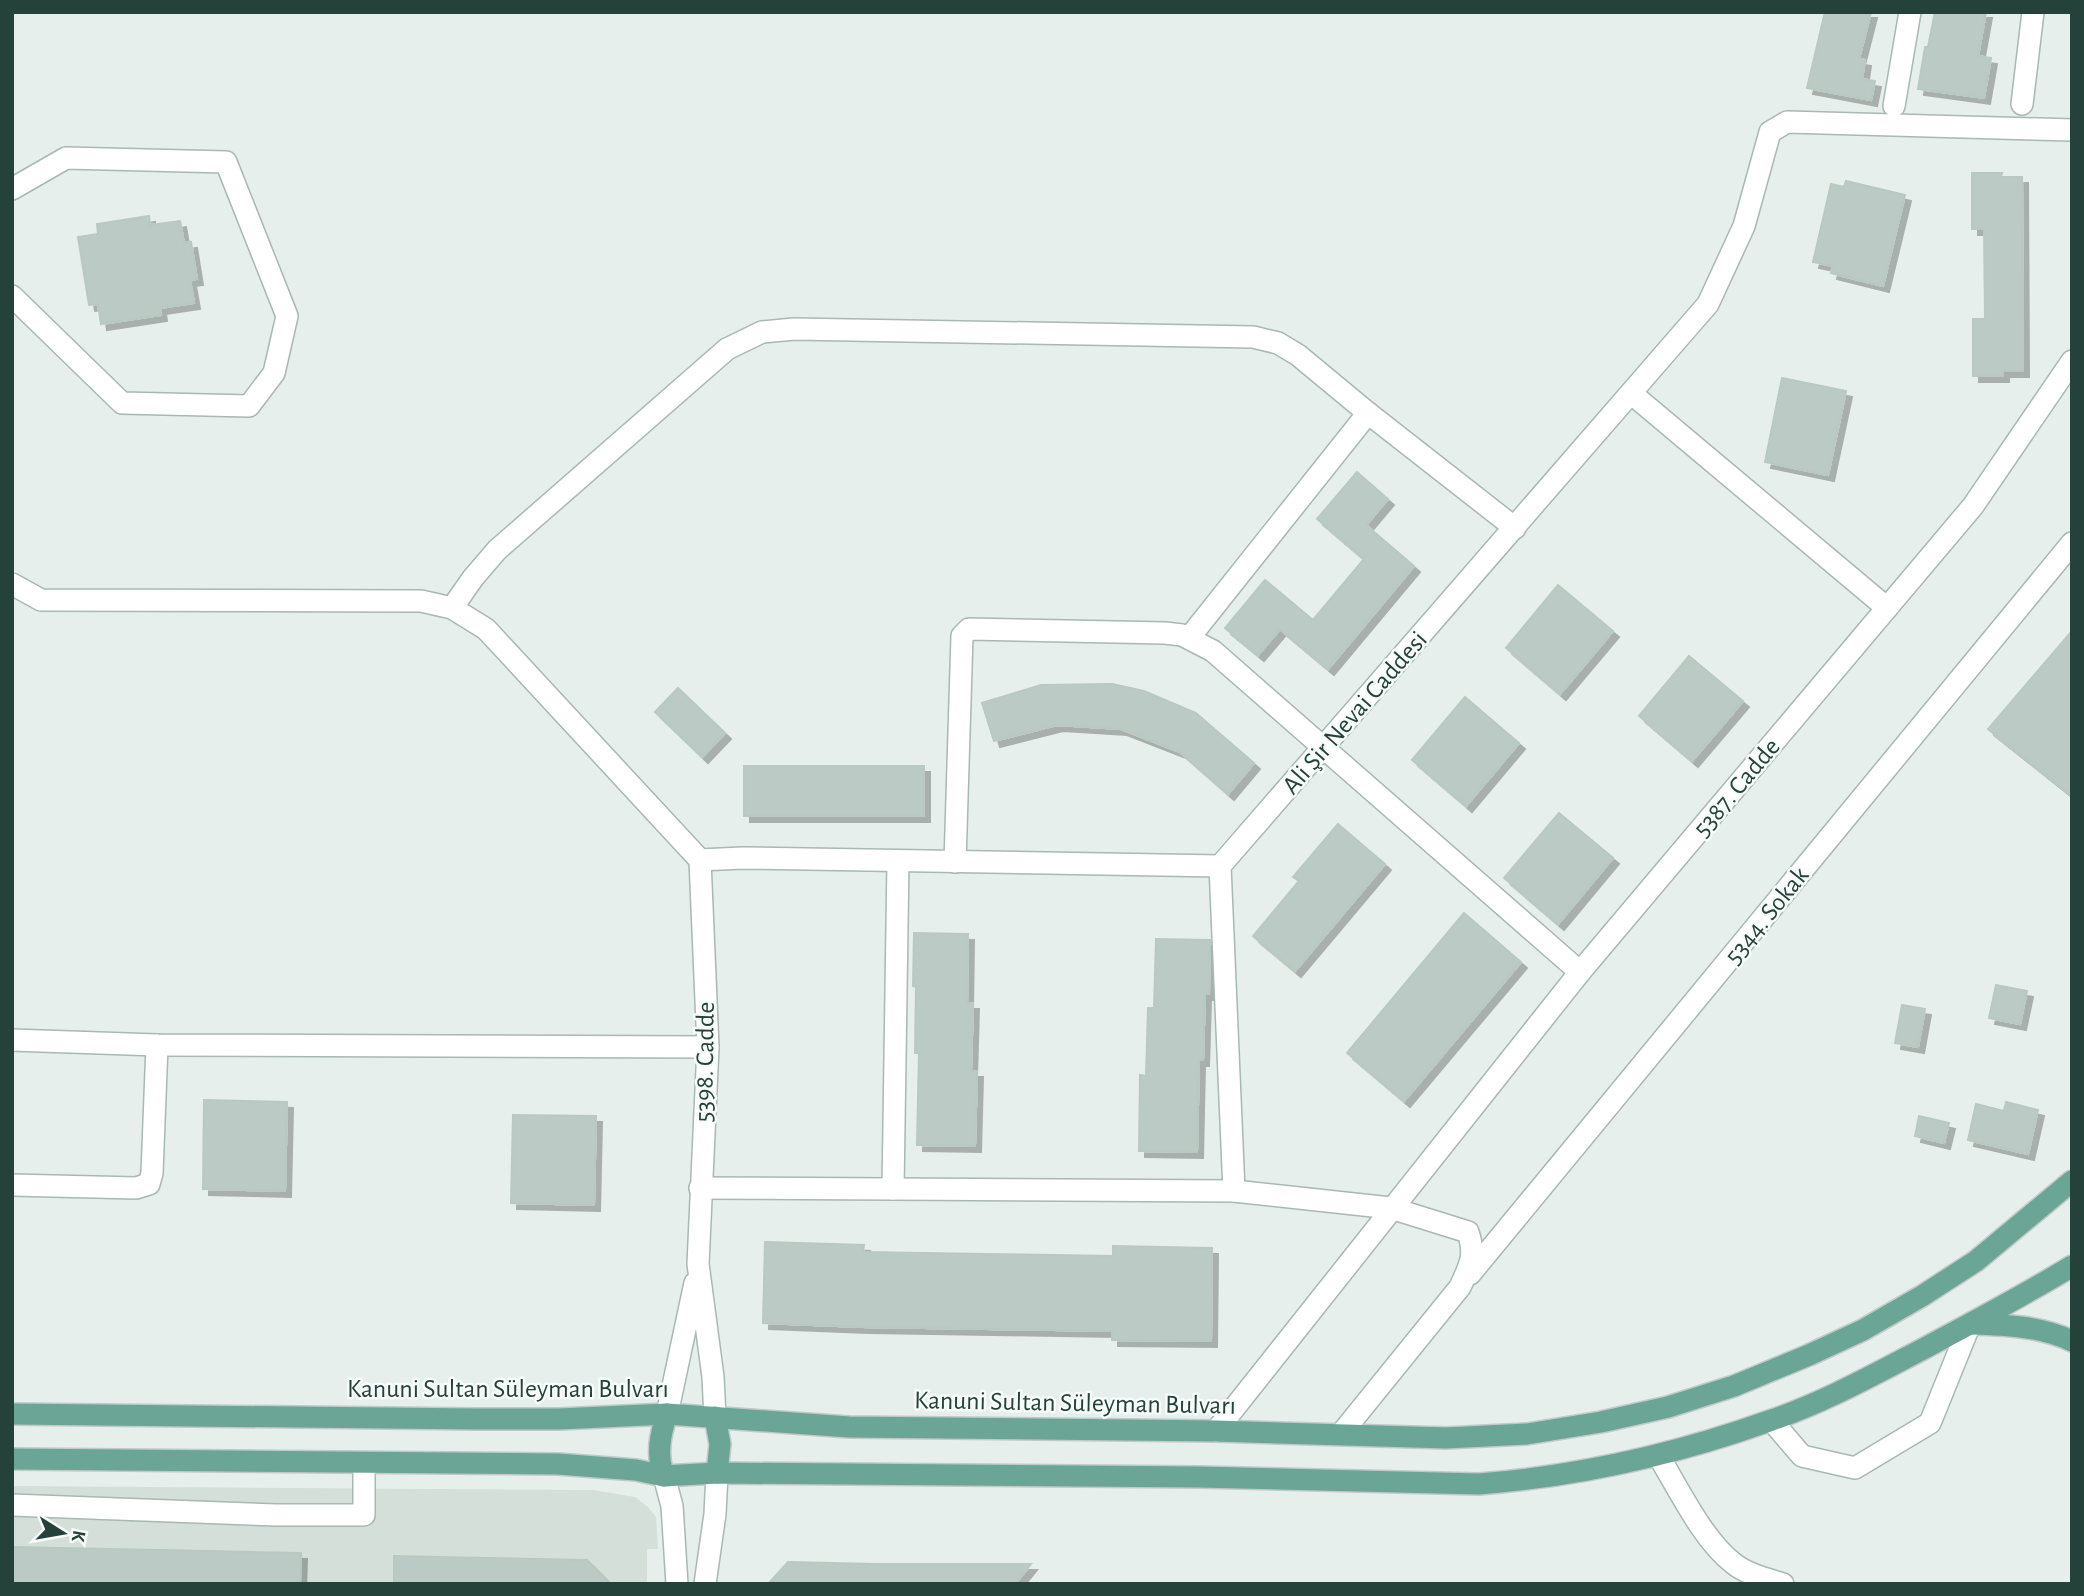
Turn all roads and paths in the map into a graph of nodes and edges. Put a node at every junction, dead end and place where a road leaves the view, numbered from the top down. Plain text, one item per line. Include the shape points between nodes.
1 (1910, 12) edge
2 (2033, 12) edge
3 (2022, 104) dead end
4 (1894, 106) dead end
5 (2072, 130) edge
6 (12, 189) edge
7 (12, 296) edge
8 (2072, 360) edge
9 (1632, 394) junction
10 (1368, 413) junction
11 (1515, 528) junction
12 (2072, 543) edge
13 (12, 585) edge
14 (452, 608) junction
15 (1887, 608) junction
16 (1189, 638) junction
17 (1324, 747) junction
18 (700, 860) junction
19 (898, 861) junction
20 (955, 862) junction
21 (1220, 866) junction
22 (1580, 972) junction
23 (12, 1040) edge
24 (157, 1045) junction
25 (708, 1047) junction
26 (2072, 1181) edge
27 (12, 1185) edge
28 (700, 1188) junction
29 (893, 1189) junction
30 (1234, 1191) junction
31 (1391, 1208) junction
32 (698, 1264) junction
33 (2072, 1266) edge
34 (1460, 1286) junction
35 (1969, 1324) junction
36 (2072, 1341) edge
37 (12, 1414) edge
38 (667, 1414) junction
39 (715, 1417) junction
40 (1772, 1420) junction
41 (1216, 1431) junction
42 (1341, 1434) junction
43 (1658, 1455) junction
44 (12, 1458) edge
45 (365, 1463) junction
46 (718, 1473) junction
47 (664, 1476) junction
48 (12, 1505) edge
49 (677, 1584) edge
50 (705, 1584) edge
51 (1783, 1584) edge

1 - 4 street
2 - 3 street
5 - 9 street, Ali Şir Nevai Caddesi via 1787,122 1770,132 1744,226 1708,304
6 - 7 street via 66,158 226,162 287,316 274,373 249,406 122,403
8 - 15 street, 5387. Cadde via 1973,506
9 - 11 street, Ali Şir Nevai Caddesi
9 - 15 street
10 - 11 street
10 - 14 street via 1298,355 1278,343 1253,337 762,332 726,349 497,550
10 - 16 street
11 - 17 street, Ali Şir Nevai Caddesi
12 - 34 street, 5344. Sokak
13 - 14 street via 41,600 421,601
14 - 18 street via 486,629
15 - 22 street, 5387. Cadde
16 - 17 street via 1213,651
16 - 20 street via 1165,633 970,629 962,636
17 - 21 street, Ali Şir Nevai Caddesi
17 - 22 street
18 - 19 street
18 - 25 street, 5398. Cadde
19 - 20 street
19 - 29 street
20 - 21 street
21 - 30 street
22 - 31 street, 5387. Cadde
23 - 24 street
24 - 25 street
24 - 27 street via 149,1184 135,1188
25 - 28 street, 5398. Cadde
26 - 42 main road, Kanuni Sultan Süleyman Bulvarı via 1985,1254 1923,1296 1853,1335 1734,1386 1638,1414 1527,1434
28 - 29 street
28 - 32 street, 5398. Cadde
29 - 30 street
30 - 31 street
31 - 34 street via 1468,1232 1473,1248
31 - 41 street, 5387. Cadde
32 - 38 street, 5398. Cadde
32 - 39 street, 5398. Cadde
33 - 35 main road
34 - 42 street, 5344. Sokak
35 - 36 main road via 2027,1328
35 - 40 main road via 1856,1384
35 - 40 street via 1930,1423 1855,1468 1802,1456
37 - 38 main road, Kanuni Sultan Süleyman Bulvarı via 559,1419
38 - 39 main road, Kanuni Sultan Süleyman Bulvarı
38 - 47 main road via 659,1450
39 - 41 main road, Kanuni Sultan Süleyman Bulvarı via 861,1427
39 - 46 main road via 720,1444
40 - 43 main road
41 - 42 main road, Kanuni Sultan Süleyman Bulvarı
43 - 46 main road via 1567,1475 1479,1484
43 - 51 street via 1712,1542 1734,1565
44 - 45 main road
45 - 47 main road via 558,1464
45 - 48 street via 364,1515
46 - 47 main road
46 - 50 street
47 - 49 street via 672,1506

